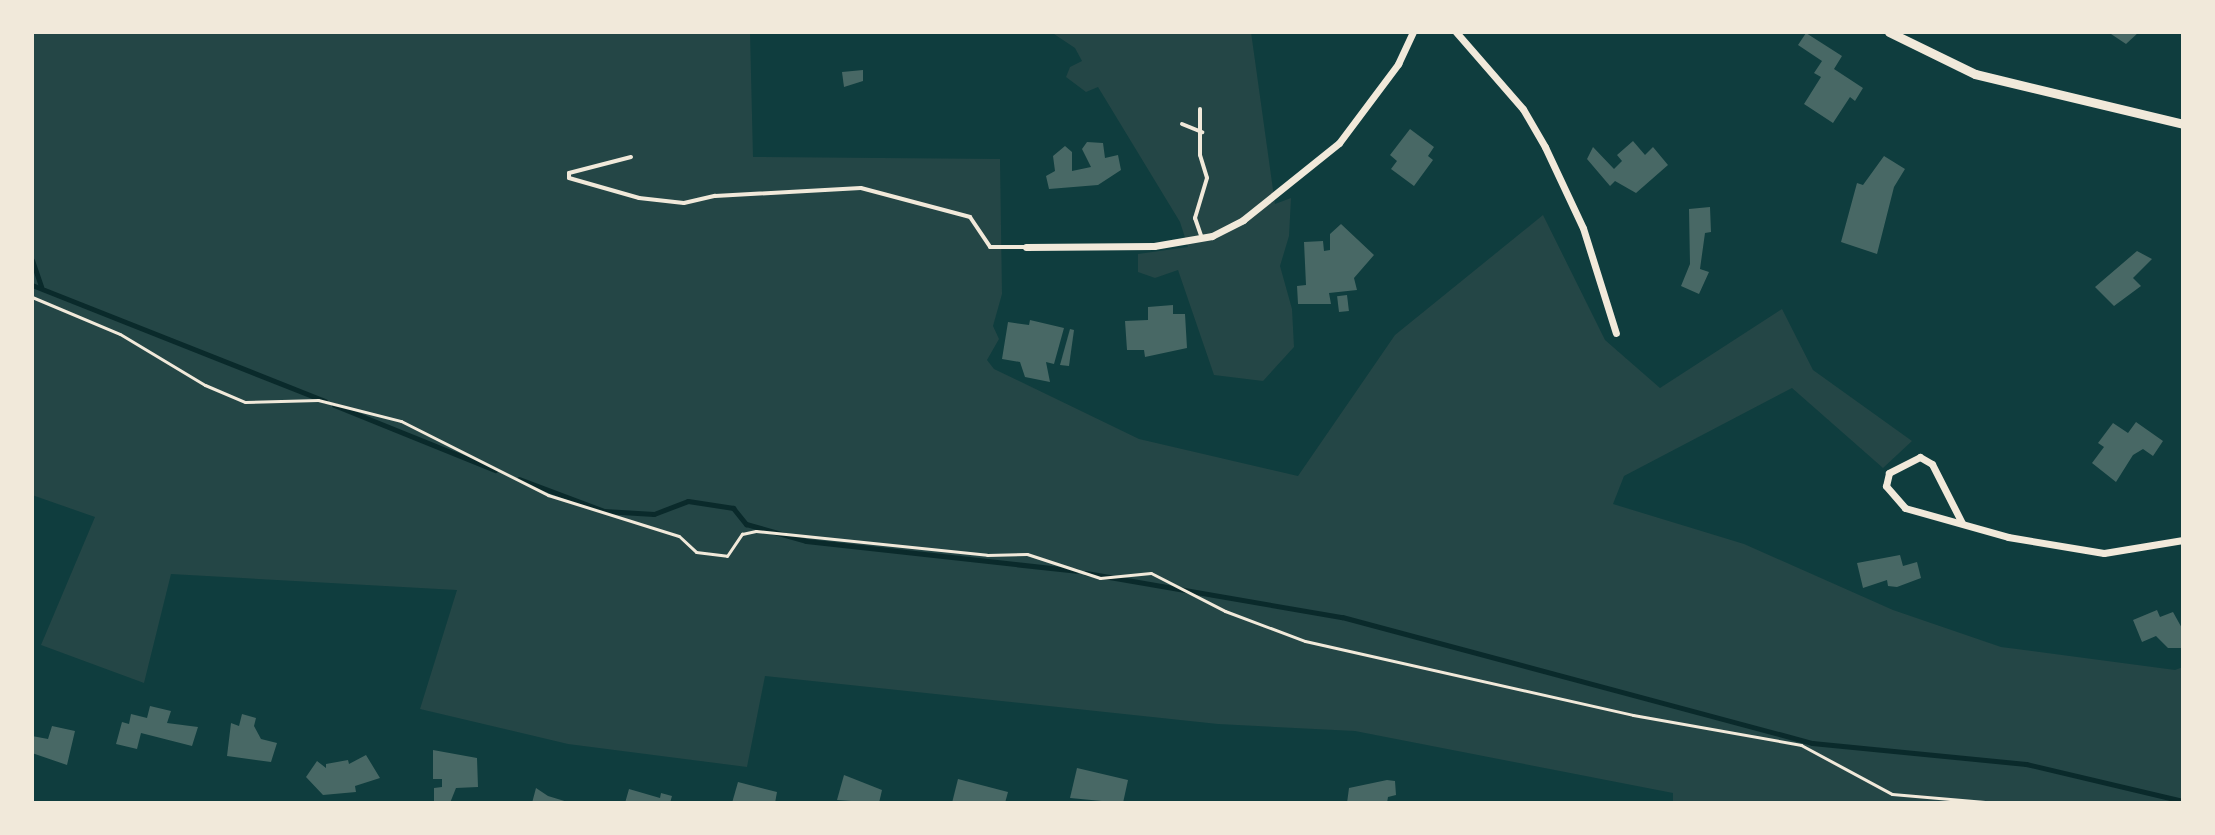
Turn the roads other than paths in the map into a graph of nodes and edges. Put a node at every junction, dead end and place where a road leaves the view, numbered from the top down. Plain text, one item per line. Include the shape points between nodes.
1 (1413, 32) edge
2 (1456, 32) edge
3 (1889, 32) edge
4 (1200, 109) dead end
5 (1182, 124) dead end
6 (2183, 124) edge
7 (1203, 132) junction
8 (631, 157) dead end
9 (1202, 238) junction
10 (1026, 247) joint
11 (1616, 333) dead end
12 (1962, 523) junction
13 (2183, 540) edge

1 - 9 street via 1385,84 1339,143 1243,220
2 - 11 street via 1523,109 1545,147 1583,228
3 - 6 street via 1975,74
4 - 7 lane
5 - 7 lane
7 - 9 lane via 1200,155 1207,178 1195,218
8 - 10 lane via 569,173 569,178 639,198 684,203 715,196 861,188 970,217 990,247
9 - 10 street via 1154,246
12 - 12 street via 1905,508 1886,486 1889,473 1920,457 1932,464
12 - 13 street via 2008,537 2104,553

